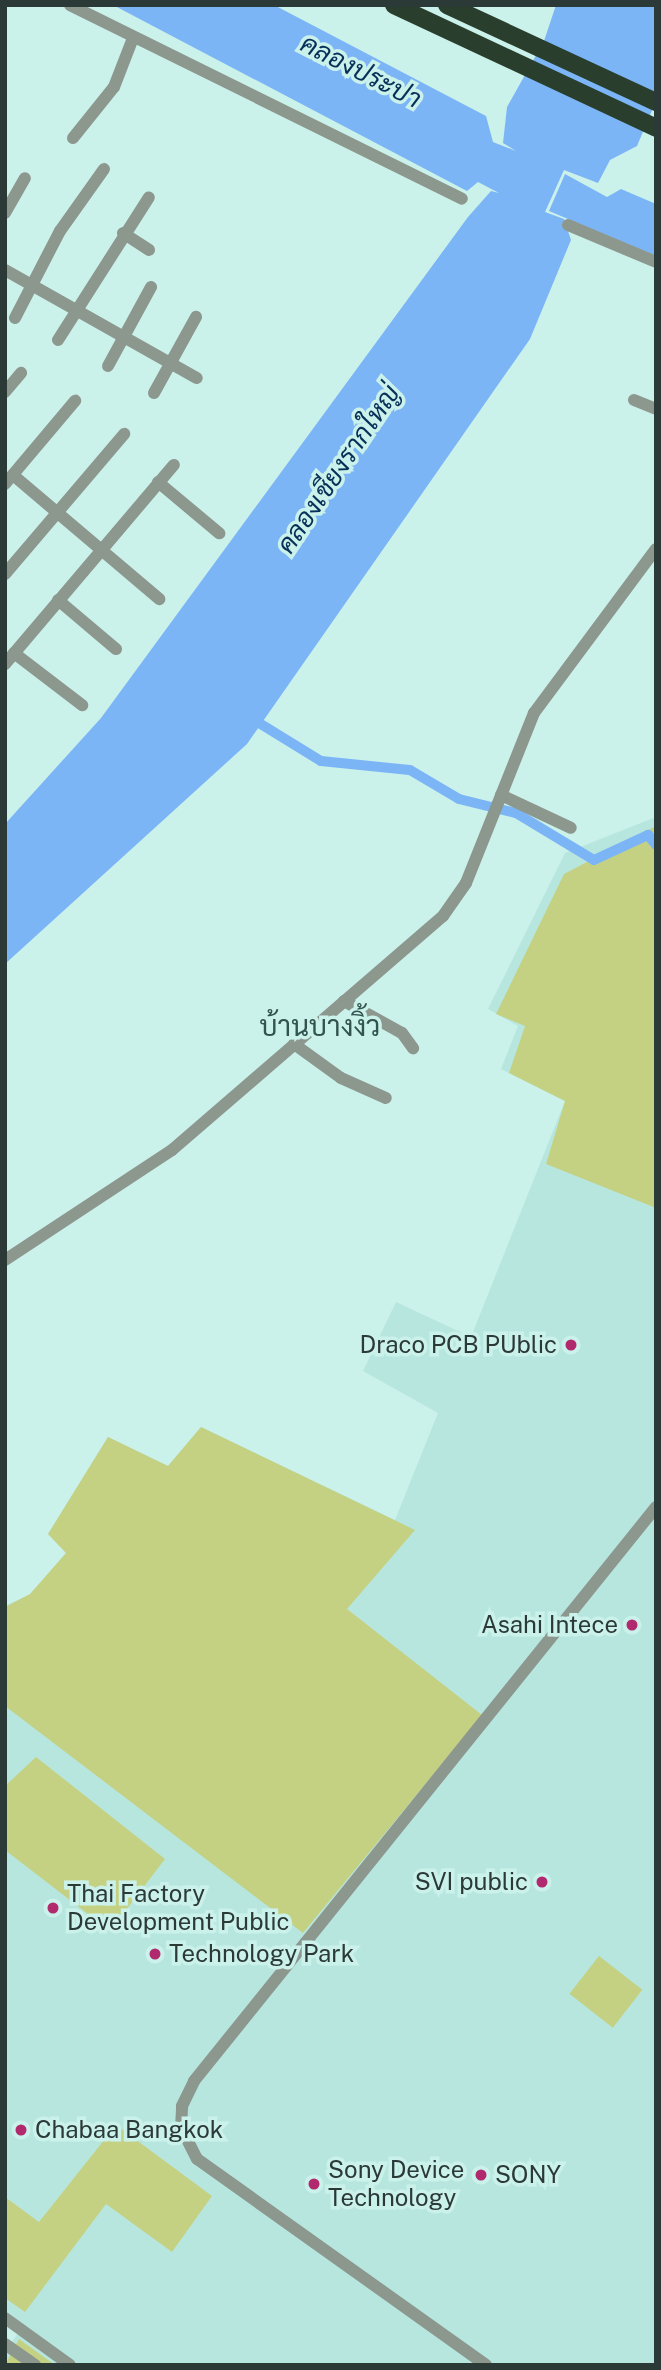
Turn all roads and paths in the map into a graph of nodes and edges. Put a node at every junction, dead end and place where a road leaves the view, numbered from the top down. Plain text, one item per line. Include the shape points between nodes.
1 (70, 5) edge
2 (394, 5) edge
3 (447, 5) edge
4 (133, 38) junction
5 (656, 102) edge
6 (656, 128) edge
7 (73, 138) dead end
8 (104, 169) dead end
9 (24, 178) dead end
10 (149, 197) dead end
11 (462, 199) dead end
12 (5, 213) edge
13 (568, 225) dead end
14 (123, 233) junction
15 (149, 250) dead end
16 (656, 262) edge
17 (5, 270) edge
18 (30, 285) junction
19 (151, 287) dead end
20 (77, 307) junction
21 (15, 317) dead end
22 (196, 317) dead end
23 (125, 335) junction
24 (58, 340) dead end
25 (170, 361) junction
26 (108, 366) dead end
27 (21, 373) dead end
28 (197, 378) dead end
29 (5, 392) edge
30 (154, 393) dead end
31 (634, 400) dead end
32 (75, 401) dead end
33 (656, 409) edge
34 (124, 434) dead end
35 (174, 465) dead end
36 (9, 480) edge
37 (158, 482) junction
38 (57, 513) junction
39 (219, 533) dead end
40 (656, 549) edge
41 (100, 550) junction
42 (5, 574) edge
43 (159, 599) dead end
44 (58, 600) junction
45 (116, 649) dead end
46 (14, 653) junction
47 (5, 664) edge
48 (82, 705) dead end
49 (500, 797) junction
50 (571, 828) dead end
51 (344, 1001) junction
52 (294, 1044) junction
53 (413, 1048) dead end
54 (386, 1098) dead end
55 (5, 1260) edge
56 (656, 1507) edge
57 (5, 2318) edge
58 (5, 2344) edge
59 (35, 2365) edge
60 (70, 2365) edge
61 (486, 2365) edge

1 - 4 street
2 - 6 highway
3 - 5 highway
4 - 7 street via 114,87
4 - 11 street
8 - 18 street
9 - 12 street
10 - 14 street
13 - 16 street
14 - 15 street
14 - 20 street
17 - 18 street
18 - 20 street
18 - 21 street
19 - 23 street
20 - 23 street
20 - 24 street
22 - 25 street
23 - 25 street
23 - 26 street
25 - 28 street
25 - 30 street
27 - 29 street
31 - 33 street
32 - 36 street
34 - 38 street
35 - 37 street
36 - 38 street
37 - 39 street
37 - 41 street
38 - 41 street
38 - 42 street
40 - 49 street via 573,667 546,693
41 - 43 street
41 - 44 street
44 - 45 street
44 - 46 street
46 - 47 street
46 - 48 street
49 - 50 street
49 - 51 street via 456,901
51 - 52 street
51 - 53 street via 402,1033
52 - 54 street via 341,1078
52 - 55 street via 127,1184
56 - 61 street via 194,2081 182,2106 181,2128 197,2159
57 - 60 street
58 - 59 street

